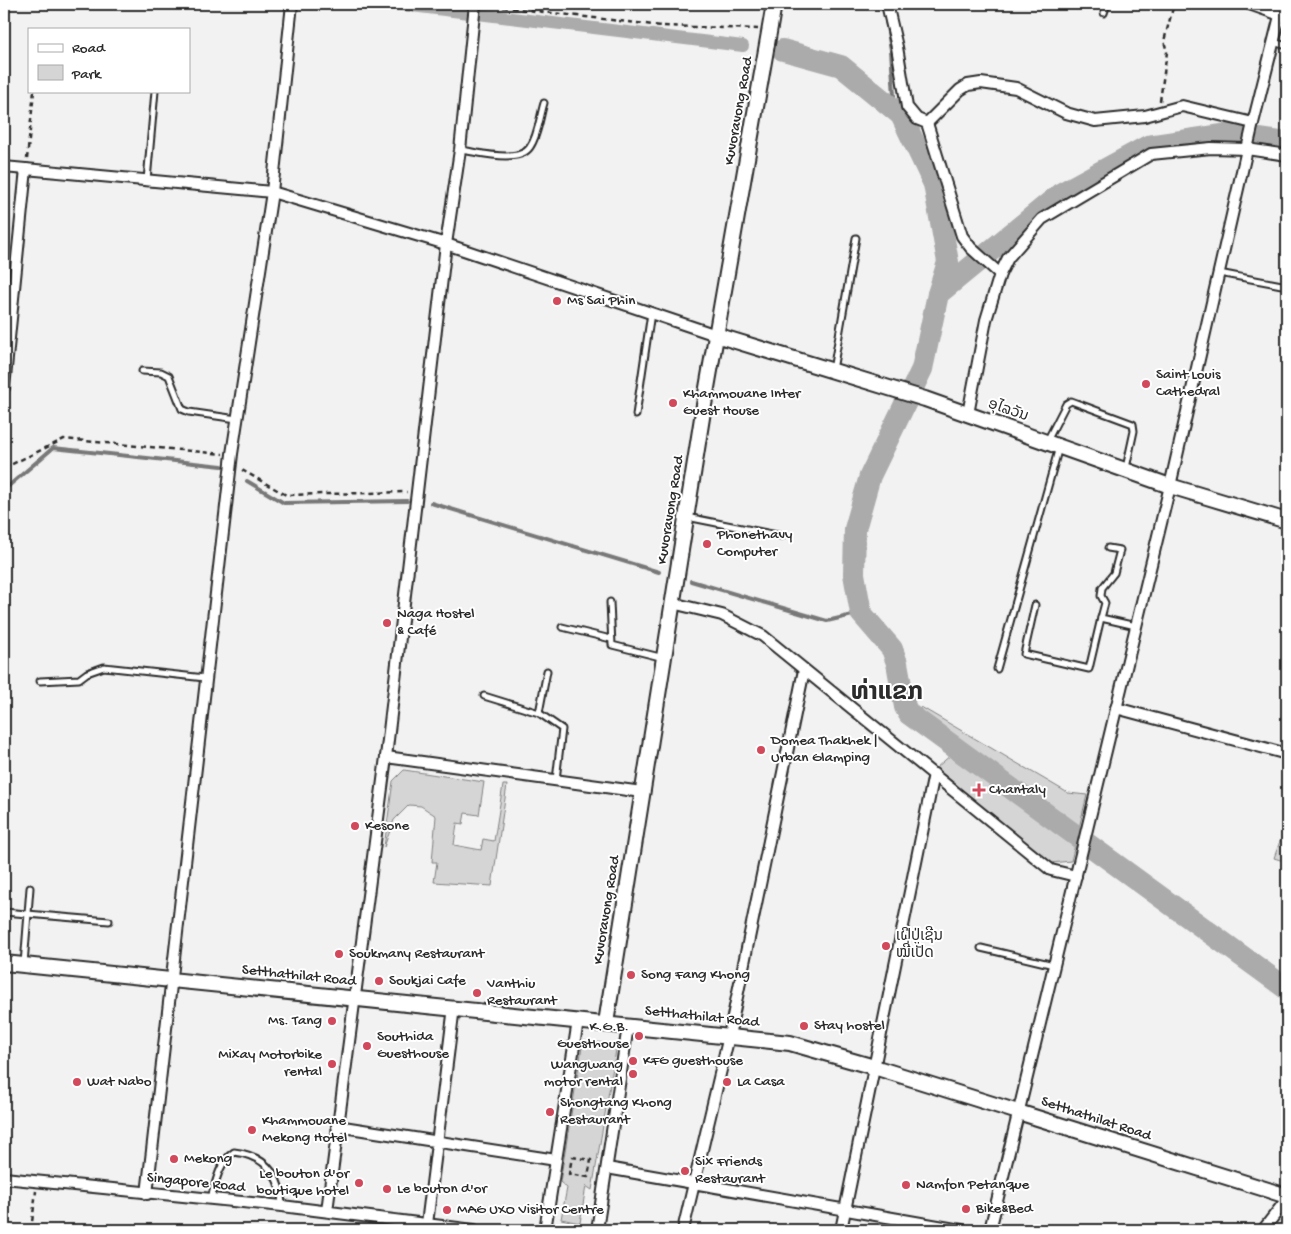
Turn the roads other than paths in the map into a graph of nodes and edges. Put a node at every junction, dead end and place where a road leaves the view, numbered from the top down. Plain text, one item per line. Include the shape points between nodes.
1 (292, 4) edge
2 (774, 4) edge
3 (887, 4) edge
4 (1107, 4) edge
5 (1249, 4) edge
6 (1283, 4) edge
7 (475, 8) edge
8 (1104, 13) dead end
9 (1280, 15) junction
10 (1273, 42) junction
11 (1287, 46) edge
12 (155, 92) edge
13 (544, 103) dead end
14 (927, 123) junction
15 (1253, 123) junction
16 (1247, 149) junction
17 (460, 150) junction
18 (1287, 155) edge
19 (4, 167) edge
20 (26, 169) junction
21 (147, 180) junction
22 (272, 192) junction
23 (856, 238) dead end
24 (446, 244) junction
25 (1219, 273) junction
26 (1000, 274) junction
27 (1287, 286) edge
28 (651, 313) junction
29 (716, 335) junction
30 (832, 370) junction
31 (142, 371) dead end
32 (4, 388) edge
33 (968, 414) junction
34 (636, 416) dead end
35 (237, 418) junction
36 (1053, 444) junction
37 (1126, 469) junction
38 (1170, 486) junction
39 (686, 517) junction
40 (1287, 521) edge
41 (782, 536) dead end
42 (1108, 548) dead end
43 (610, 602) dead end
44 (672, 603) junction
45 (1035, 605) dead end
46 (1101, 618) junction
47 (1136, 626) junction
48 (562, 627) dead end
49 (611, 639) junction
50 (664, 658) junction
51 (997, 669) dead end
52 (804, 670) junction
53 (546, 671) dead end
54 (205, 678) junction
55 (40, 681) dead end
56 (484, 696) dead end
57 (1116, 708) junction
58 (539, 713) junction
59 (1287, 754) edge
60 (386, 758) junction
61 (934, 774) junction
62 (556, 781) junction
63 (642, 792) junction
64 (1077, 871) junction
65 (30, 888) dead end
66 (4, 912) edge
67 (28, 914) junction
68 (109, 921) dead end
69 (981, 948) dead end
70 (4, 963) edge
71 (24, 965) junction
72 (1054, 965) junction
73 (171, 979) junction
74 (354, 997) junction
75 (454, 1007) junction
76 (578, 1021) junction
77 (606, 1023) junction
78 (628, 1026) junction
79 (729, 1036) junction
80 (874, 1067) junction
81 (1018, 1112) junction
82 (337, 1126) junction
83 (437, 1142) junction
84 (556, 1160) junction
85 (607, 1168) junction
86 (4, 1178) edge
87 (693, 1184) junction
88 (147, 1194) junction
89 (1287, 1198) edge
90 (210, 1200) junction
91 (282, 1206) junction
92 (846, 1210) junction
93 (327, 1211) junction
94 (427, 1224) junction
95 (474, 1230) edge
96 (545, 1230) edge
97 (596, 1230) edge
98 (683, 1230) edge
99 (841, 1230) edge
100 (961, 1230) edge
101 (990, 1230) edge
102 (1263, 1230) edge

1 - 22 street
2 - 29 street, Kuvoravong Road
3 - 14 street via 907,107 917,119
4 - 8 lane
5 - 9 street
6 - 9 street
7 - 17 street
9 - 10 street
10 - 11 lane
10 - 15 street
12 - 21 lane
13 - 17 lane via 531,146 524,154 513,156
14 - 15 street via 960,90 981,83 1016,88 1066,113 1095,121 1145,116 1182,106
14 - 26 street via 962,236 970,248
15 - 16 street
16 - 18 street
16 - 25 street
16 - 26 street via 1211,148 1151,154 1046,216 1013,252
17 - 24 street
19 - 20 street
20 - 21 street
20 - 32 street
21 - 22 street
22 - 24 street
22 - 35 street
23 - 30 lane
24 - 28 street
24 - 60 street
25 - 27 lane
25 - 38 street
26 - 33 street via 986,320
28 - 29 street
28 - 34 lane
29 - 30 street, ອຸໄລວັນ
29 - 39 street, Kuvoravong Road
30 - 33 street, ອຸໄລວັນ
31 - 35 lane via 169,376 182,409
33 - 36 street, ອຸໄລວັນ
35 - 54 street
36 - 37 street, ອຸໄລວັນ
36 - 37 lane via 1063,411 1071,401 1133,424
36 - 51 lane
37 - 38 street, ອຸໄລວັນ
38 - 40 street, ອຸໄລວັນ
38 - 47 street
39 - 41 lane
39 - 44 street, Kuvoravong Road
42 - 46 lane via 1120,550 1114,573 1102,588 1101,596 1105,603
43 - 49 lane
44 - 50 street, Kuvoravong Road
44 - 52 street via 722,615 764,636
45 - 46 lane via 1024,654 1089,669
46 - 47 lane
47 - 57 street
48 - 49 lane
49 - 50 lane via 616,648
50 - 63 street, Kuvoravong Road
52 - 61 street
52 - 79 street
53 - 58 lane
54 - 55 lane via 104,666 80,679
54 - 73 street
56 - 58 lane
57 - 59 street
57 - 64 street
58 - 62 lane via 562,729
60 - 62 street
60 - 74 street
61 - 64 street via 1051,870
61 - 80 street
62 - 63 street
63 - 77 street, Kuvoravong Road
64 - 72 street
65 - 67 lane
66 - 67 lane
67 - 68 lane
67 - 71 lane
69 - 72 lane
70 - 71 street, Setthathilat Road
71 - 73 street, Setthathilat Road
72 - 81 street
73 - 74 street, Setthathilat Road
73 - 88 street
74 - 75 street, Setthathilat Road
74 - 82 street
75 - 76 street, Setthathilat Road
75 - 83 street
76 - 77 street, Setthathilat Road
76 - 84 street
77 - 78 street, Setthathilat Road
78 - 79 street, Setthathilat Road
78 - 85 street
79 - 80 street, Setthathilat Road via 790,1043
79 - 87 street
80 - 81 street, Setthathilat Road
80 - 92 street
81 - 89 street, Setthathilat Road
81 - 101 street
82 - 83 street
82 - 93 street
83 - 84 street
83 - 94 street
84 - 96 street
85 - 87 street
85 - 97 street
86 - 88 street, Singapore Road
87 - 92 street
87 - 98 street
88 - 90 street, Singapore Road
89 - 102 street
90 - 91 street, Singapore Road
90 - 91 lane via 226,1157 234,1152 250,1156 272,1170 282,1189
91 - 93 street, Singapore Road
92 - 99 street
92 - 100 street
93 - 94 street, Singapore Road
94 - 95 street, Singapore Road

